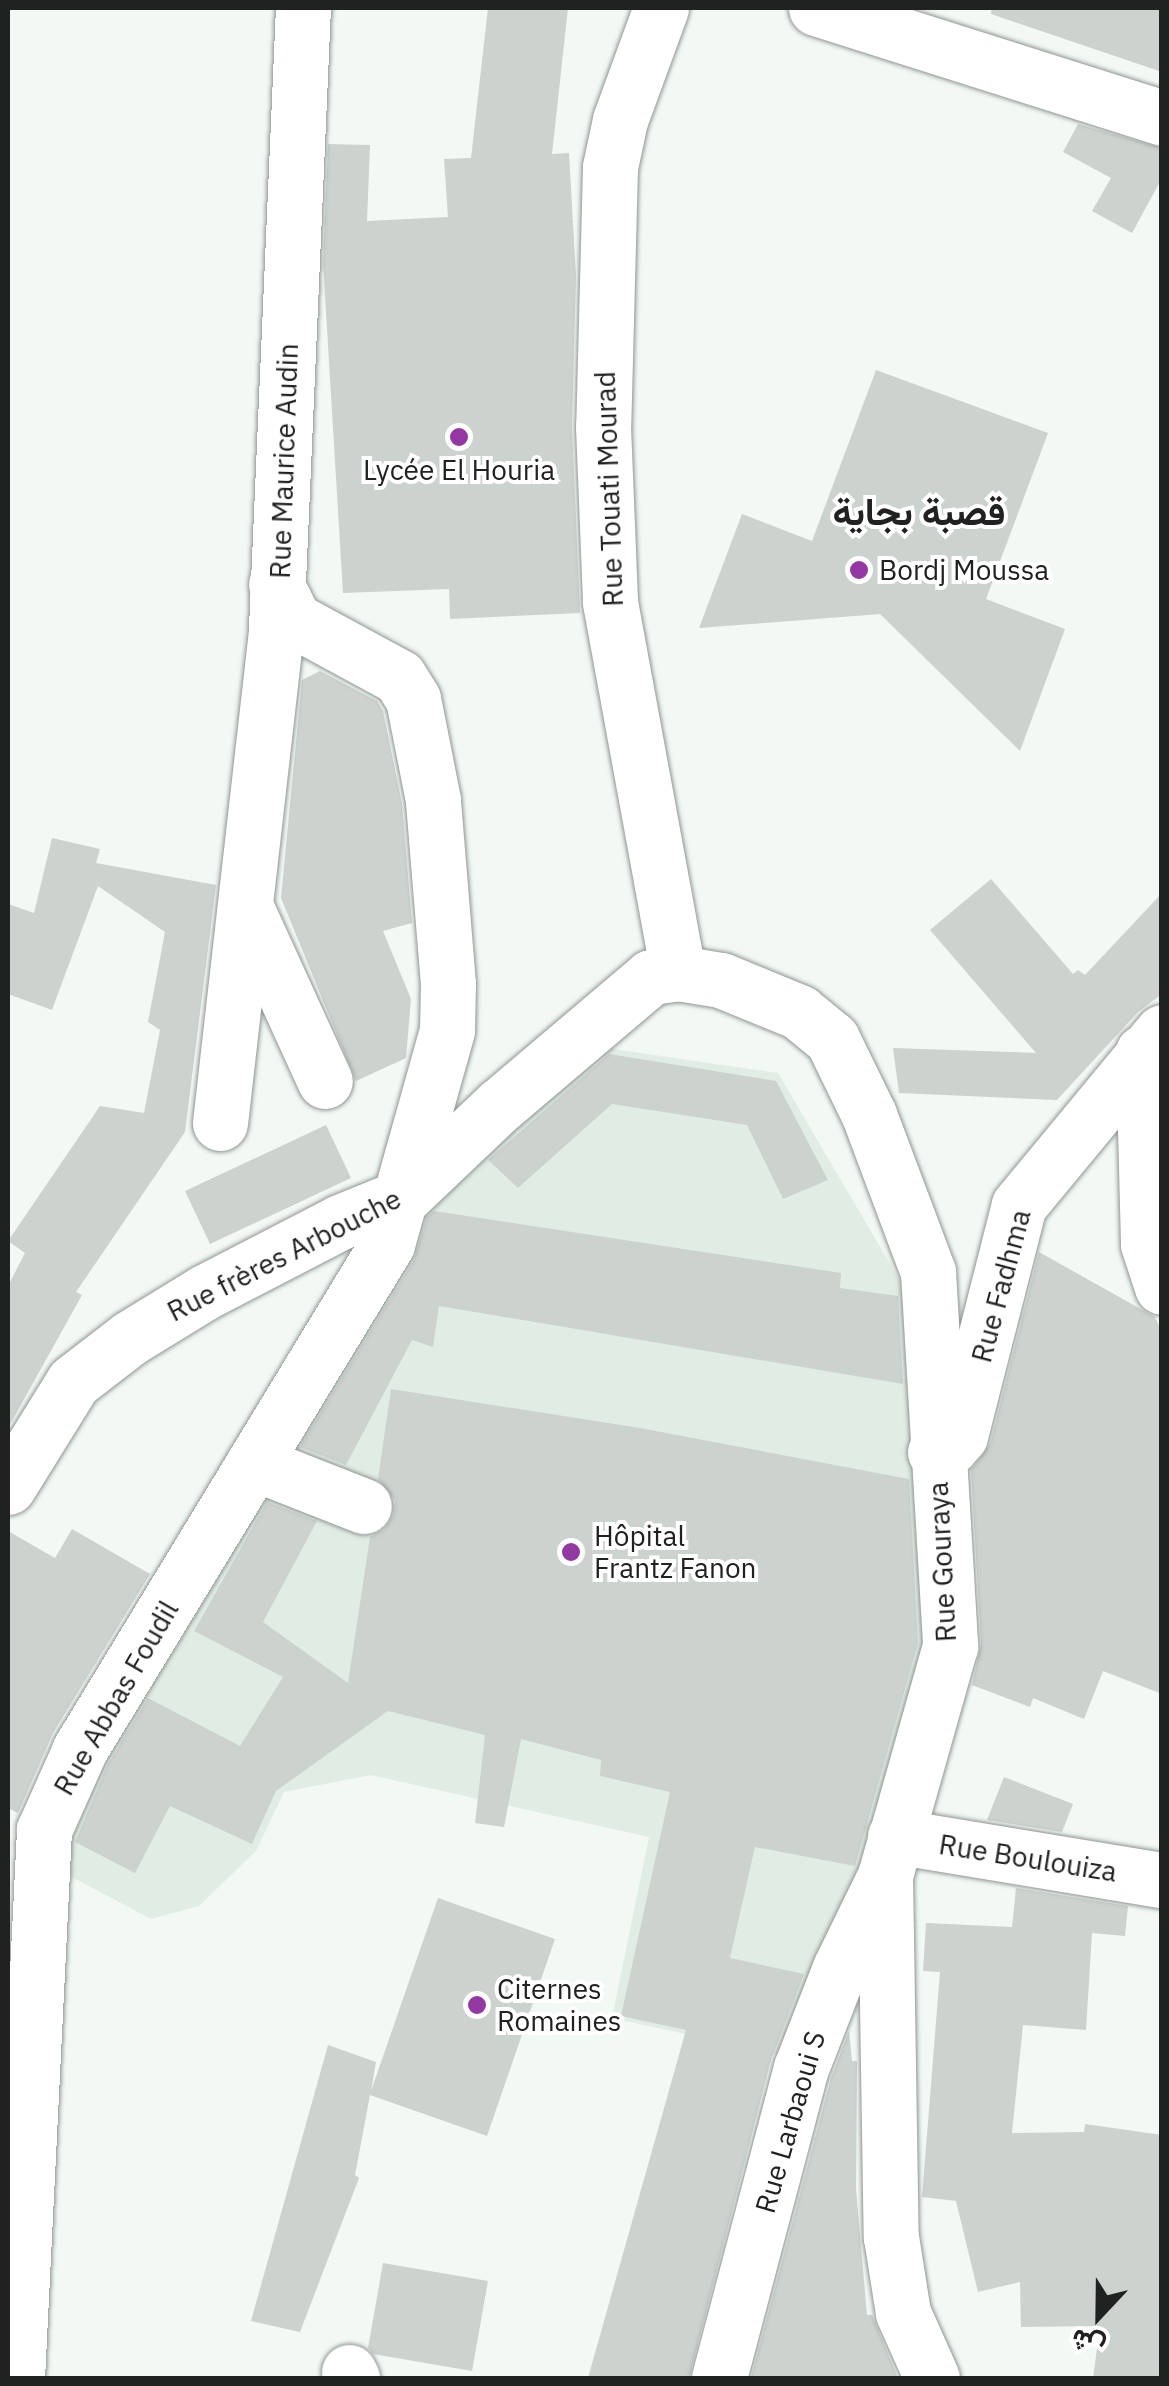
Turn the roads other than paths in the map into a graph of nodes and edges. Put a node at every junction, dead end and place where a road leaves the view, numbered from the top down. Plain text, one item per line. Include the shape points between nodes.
1 (303, 8) edge
2 (661, 8) edge
3 (816, 8) edge
4 (1162, 118) edge
5 (276, 584) junction
6 (246, 908) junction
7 (678, 974) junction
8 (1152, 1042) edge
9 (435, 1080) junction
10 (325, 1081) dead end
11 (499, 1106) junction
12 (220, 1123) dead end
13 (404, 1196) junction
14 (1162, 1287) edge
15 (935, 1452) junction
16 (254, 1463) junction
17 (8, 1487) edge
18 (364, 1506) dead end
19 (890, 1855) junction
20 (1162, 1880) edge
21 (17, 2378) edge
22 (719, 2378) edge
23 (932, 2378) edge

1 - 5 street, Rue Maurice Audin
2 - 7 street, Rue Touati Mourad via 620,120 610,168 603,426 610,602
3 - 4 street
5 - 6 street
5 - 9 street, Rue Maurice Audin via 294,620 399,677 420,721 448,984 447,1030
6 - 10 street
6 - 12 street
7 - 11 street, Rue frères Arbouche via 650,977 632,989
7 - 15 street, Rue Gouraya via 760,995 799,1012 832,1039 869,1114 928,1272
8 - 14 street via 1148,1244
8 - 15 street, Rue Fadhma via 1019,1205 960,1436
9 - 11 street via 435,1103 450,1114 465,1117
9 - 13 street, Rue Maurice Audin
11 - 13 street, Rue frères Arbouche
13 - 16 street, Rue Abbas Foudil via 387,1244
13 - 17 street, Rue frères Arbouche via 252,1268 130,1338 74,1382
15 - 19 street, Rue Gouraya via 950,1646
16 - 18 street
16 - 21 street, Rue Abbas Foudil via 80,1748 44,1830
19 - 20 street, Rue Boulouiza
19 - 22 street, Rue Larbaoui S via 802,2068
19 - 23 street, Rue Gouraya via 891,2236 903,2313

